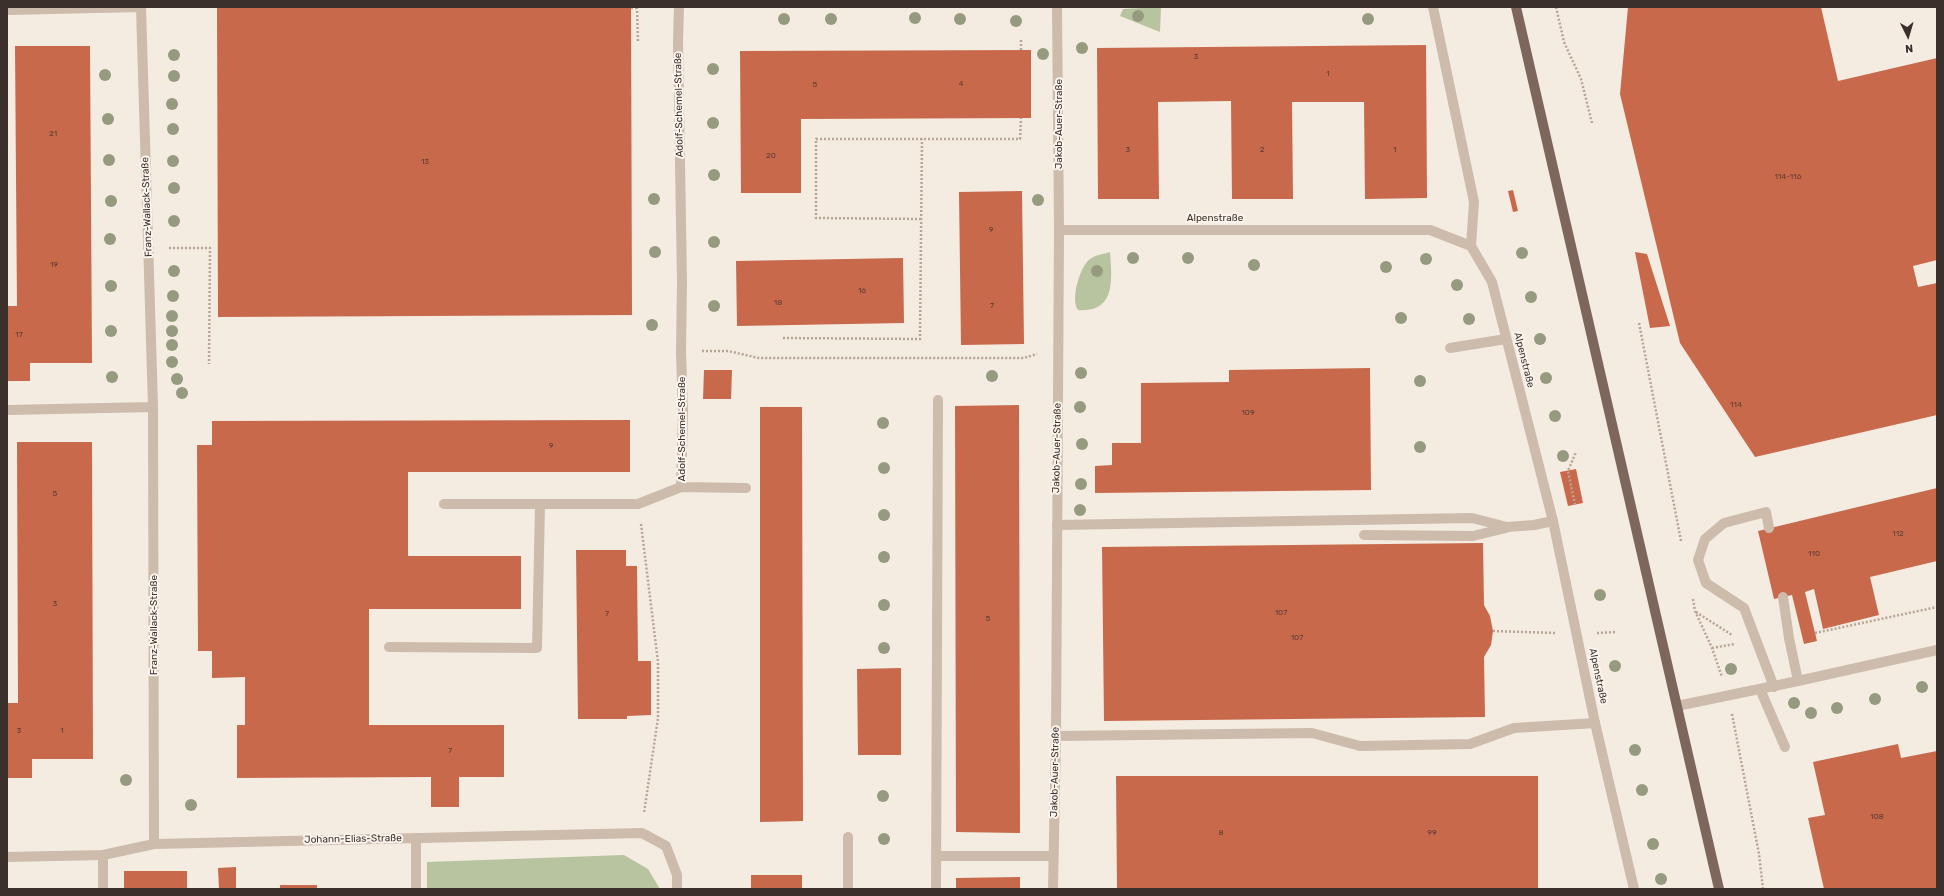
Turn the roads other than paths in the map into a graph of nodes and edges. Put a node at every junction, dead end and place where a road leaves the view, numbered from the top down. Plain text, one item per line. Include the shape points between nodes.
1 (141, 7) edge
2 (679, 7) edge
3 (1057, 7) edge
4 (1433, 7) edge
5 (1516, 7) edge
6 (7, 10) edge
7 (1059, 230) junction
8 (1471, 246) junction
9 (1506, 338) junction
10 (1450, 348) dead end
11 (938, 400) dead end
12 (153, 407) junction
13 (7, 410) edge
14 (681, 487) junction
15 (746, 488) dead end
16 (444, 504) dead end
17 (540, 504) junction
18 (1553, 521) junction
19 (1056, 525) junction
20 (1508, 527) junction
21 (1770, 528) dead end
22 (1364, 535) dead end
23 (1783, 597) dead end
24 (389, 647) dead end
25 (1937, 650) edge
26 (1798, 682) junction
27 (1774, 686) junction
28 (1760, 689) junction
29 (1677, 706) junction
30 (1595, 723) junction
31 (1056, 736) junction
32 (1785, 747) dead end
33 (848, 837) dead end
34 (416, 838) junction
35 (154, 844) junction
36 (104, 855) junction
37 (936, 856) junction
38 (1053, 856) junction
39 (7, 857) edge
40 (103, 889) edge
41 (416, 889) edge
42 (677, 889) edge
43 (848, 889) edge
44 (936, 889) edge
45 (1053, 889) edge
46 (1634, 889) edge
47 (1719, 889) edge

1 - 6 street, Franz-Wallack-Straße
1 - 12 street, Franz-Wallack-Straße
2 - 14 street, Adolf-Schemel-Straße via 683,414
3 - 7 street, Jakob-Auer-Straße
4 - 8 street via 1474,202
5 - 29 main road
7 - 8 street, Alpenstraße via 1430,230
7 - 19 street, Jakob-Auer-Straße
8 - 9 street, Alpenstraße via 1492,282
9 - 10 street
9 - 18 street, Alpenstraße
11 - 37 street
12 - 13 street
12 - 35 street, Franz-Wallack-Straße
14 - 15 street
14 - 17 street, Adolf-Schemel-Straße via 638,504
16 - 17 street, Adolf-Schemel-Straße
17 - 24 street via 536,648
18 - 20 street via 1534,526
18 - 30 street, Alpenstraße
19 - 20 street via 1472,518
19 - 31 street, Jakob-Auer-Straße
20 - 22 street via 1473,536
21 - 27 street via 1766,512 1724,523 1705,539 1698,560 1706,583 1744,608
23 - 26 street
25 - 26 street
26 - 27 street
27 - 28 street
28 - 29 street
28 - 32 street
29 - 47 main road
30 - 31 street via 1514,728 1470,744 1360,746 1312,733
30 - 46 street, Alpenstraße
31 - 38 street, Jakob-Auer-Straße
33 - 43 street
34 - 35 street, Johann-Elias-Straße
34 - 41 street
34 - 42 street, Johann-Elias-Straße via 642,833 666,846 677,875
35 - 36 street, Johann-Elias-Straße
36 - 39 street, Johann-Elias-Straße
36 - 40 street
37 - 38 street
37 - 44 street
38 - 45 street, Jakob-Auer-Straße

